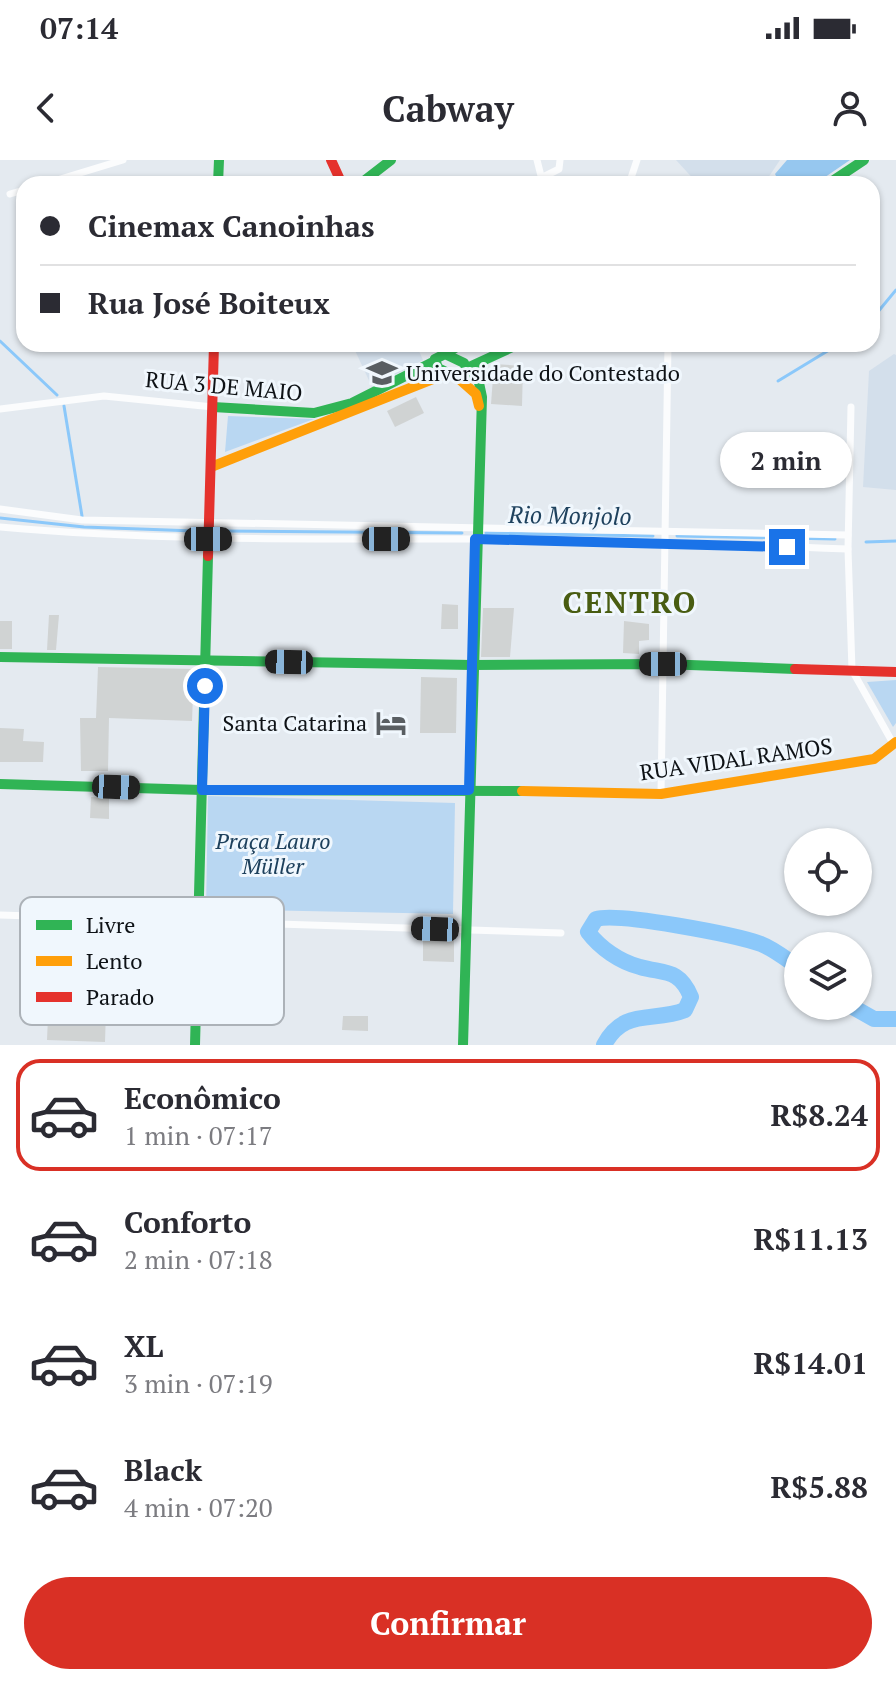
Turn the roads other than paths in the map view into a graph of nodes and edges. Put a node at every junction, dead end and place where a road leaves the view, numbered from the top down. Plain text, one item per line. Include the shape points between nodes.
1 (123, 160) edge
2 (391, 160) edge
3 (560, 160) edge
4 (864, 160) edge
5 (70, 176) edge
6 (370, 176) edge
7 (549, 176) edge
8 (840, 176) edge
9 (16, 192) edge
10 (10, 194) dead end
11 (214, 352) edge
12 (435, 352) edge
13 (449, 352) edge
14 (502, 352) edge
15 (668, 352) edge
16 (439, 358) junction
17 (467, 369) junction
18 (453, 375) junction
19 (402, 379) junction
20 (408, 391) junction
21 (213, 407) junction
22 (851, 407) dead end
23 (480, 408) junction
24 (0, 409) edge
25 (314, 413) junction
26 (316, 426) junction
27 (211, 467) junction
28 (0, 509) edge
29 (209, 524) junction
30 (0, 527) edge
31 (476, 527) junction
32 (665, 530) junction
33 (848, 535) junction
34 (208, 539) junction
35 (475, 539) junction
36 (665, 542) junction
37 (848, 549) junction
38 (0, 657) edge
39 (206, 660) junction
40 (663, 664) junction
41 (472, 665) junction
42 (852, 670) junction
43 (896, 672) edge
44 (895, 745) edge
45 (0, 784) edge
46 (202, 790) junction
47 (469, 790) junction
48 (661, 794) junction
49 (200, 897) edge
50 (0, 915) edge
51 (20, 916) edge
52 (284, 924) edge
53 (466, 930) junction
54 (561, 933) dead end
55 (196, 1025) edge
56 (195, 1045) edge
57 (463, 1045) edge

1 - 5 street
2 - 6 main road
3 - 7 street via 559,169
4 - 8 main road
9 - 10 street
11 - 21 main road
12 - 16 main road
13 - 16 main road, RUA 3 DE MAIO
14 - 17 main road
15 - 32 street
16 - 17 main road
16 - 18 main road via 438,368
16 - 19 main road, RUA 3 DE MAIO
17 - 18 main road, RUA 3 DE MAIO via 464,376
17 - 23 main road via 478,378
18 - 20 main road, RUA 3 DE MAIO
18 - 23 main road via 476,394
19 - 20 main road
19 - 25 main road, RUA 3 DE MAIO via 352,403
20 - 26 main road, RUA 3 DE MAIO
21 - 24 street, RUA 3 DE MAIO via 104,396
21 - 25 main road, RUA 3 DE MAIO
21 - 27 main road
22 - 33 street
23 - 31 main road
25 - 26 main road
26 - 27 main road, RUA 3 DE MAIO
27 - 29 main road
28 - 29 street via 82,520
29 - 31 street
29 - 34 main road
30 - 34 street
31 - 32 street
31 - 35 main road
32 - 33 street
32 - 36 street
33 - 37 street
34 - 35 street
34 - 39 main road
35 - 36 street
35 - 41 main road
36 - 37 street
36 - 40 street
37 - 42 street
38 - 39 main road
39 - 41 main road
39 - 46 main road
40 - 41 main road
40 - 42 main road
40 - 48 street
41 - 47 main road
42 - 43 main road
42 - 44 street
44 - 48 main road, RUA VIDAL RAMOS via 874,759
45 - 46 main road, RUA VIDAL RAMOS
46 - 47 main road, RUA VIDAL RAMOS
46 - 49 main road
47 - 48 main road, RUA VIDAL RAMOS
47 - 53 main road
50 - 51 street
52 - 53 street
53 - 54 street
53 - 57 main road
55 - 56 main road

